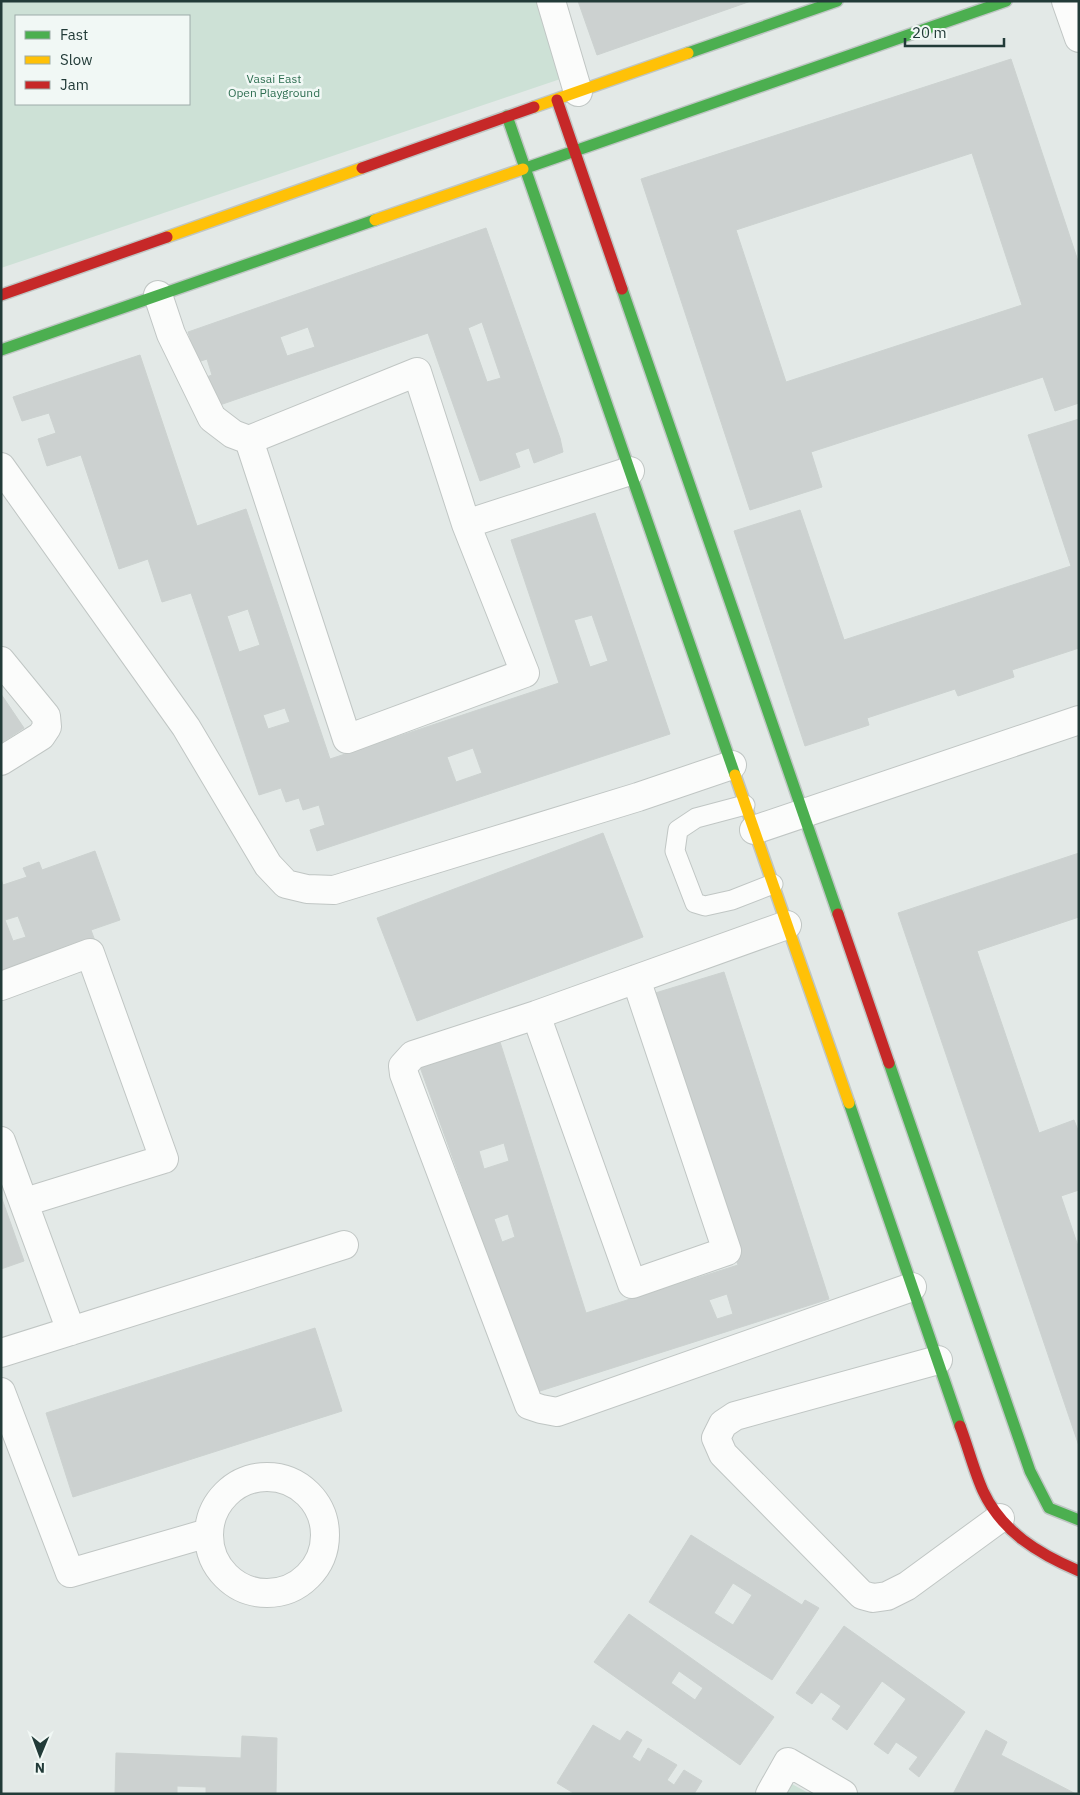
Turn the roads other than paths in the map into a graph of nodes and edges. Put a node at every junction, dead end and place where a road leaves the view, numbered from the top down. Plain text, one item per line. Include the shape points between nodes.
1 (551, 1) edge
2 (837, 1) edge
3 (1006, 1) edge
4 (1066, 1) edge
5 (1079, 38) edge
6 (568, 96) junction
7 (507, 116) junction
8 (575, 151) junction
9 (525, 168) junction
10 (1, 295) edge
11 (158, 296) junction
12 (1, 350) edge
13 (249, 440) junction
14 (1, 467) edge
15 (630, 471) junction
16 (466, 524) junction
17 (1, 662) edge
18 (1079, 720) edge
19 (1, 761) edge
20 (732, 765) junction
21 (803, 813) junction
22 (750, 817) junction
23 (773, 884) junction
24 (787, 925) junction
25 (636, 979) junction
26 (1, 986) edge
27 (536, 1015) junction
28 (1, 1141) edge
29 (25, 1202) junction
30 (344, 1245) dead end
31 (912, 1287) junction
32 (71, 1331) junction
33 (1, 1353) edge
34 (938, 1360) junction
35 (1, 1392) edge
36 (1000, 1518) junction
37 (1079, 1520) edge
38 (208, 1534) junction
39 (1079, 1571) edge
40 (770, 1794) edge
41 (843, 1794) edge

1 - 6 street
2 - 6 street
3 - 8 street
4 - 5 street
6 - 7 street
6 - 8 street
7 - 9 street
7 - 10 street
8 - 9 street
8 - 21 street
9 - 11 street
9 - 15 street
11 - 12 street
11 - 13 street via 171,334 212,418 233,434
13 - 16 street via 417,372
13 - 16 street via 347,739 525,674
14 - 20 street via 186,727 268,865 286,884 334,890
15 - 16 street
15 - 20 street
17 - 19 street via 46,716 47,727 42,736
18 - 21 street
20 - 22 street
21 - 22 street
21 - 37 street via 1030,1471 1046,1511
22 - 23 street
22 - 23 lane via 696,818 678,830 675,851 695,903 706,906 732,900
23 - 24 street
24 - 25 street
24 - 31 street
25 - 27 street
25 - 27 street via 727,1252 632,1284
26 - 29 street via 90,953 164,1160
27 - 31 street via 413,1055 403,1066 529,1405 557,1412
28 - 29 street
29 - 32 street
30 - 32 street
31 - 34 street
32 - 33 street
34 - 36 street via 983,1491
34 - 36 street via 735,1416 723,1424 716,1438 723,1454 862,1595 873,1598 888,1596 907,1586
35 - 38 street via 70,1573
36 - 39 street via 1048,1557
38 - 38 street via 211,1516 221,1498 236,1485 255,1478 275,1478 294,1483 310,1496 321,1513 325,1532 322,1552 313,1570 284,1590 266,1593 248,1590 231,1581 218,1568 210,1552
40 - 41 street via 788,1762

